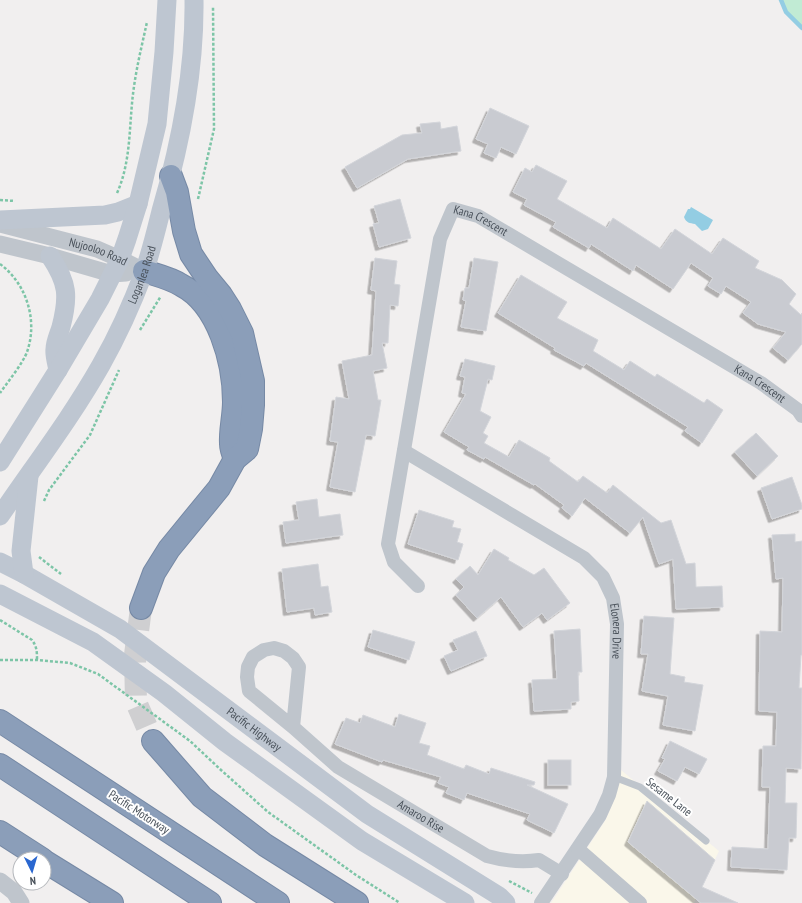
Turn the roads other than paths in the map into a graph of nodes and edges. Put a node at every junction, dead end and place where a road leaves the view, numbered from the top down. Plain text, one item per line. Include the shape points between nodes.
1 (167, 0) edge
2 (194, 0) edge
3 (171, 176) junction
4 (138, 204) junction
5 (0, 220) edge
6 (0, 224) edge
7 (0, 244) edge
8 (50, 256) junction
9 (116, 266) junction
10 (144, 271) junction
11 (58, 370) junction
12 (802, 416) edge
13 (404, 451) junction
14 (235, 459) junction
15 (0, 462) edge
16 (30, 475) junction
17 (0, 516) edge
18 (0, 562) edge
19 (24, 574) junction
20 (418, 586) dead end
21 (0, 594) edge
22 (141, 608) tunnel mouth
23 (0, 721) edge
24 (293, 727) junction
25 (153, 741) tunnel mouth
26 (0, 765) edge
27 (614, 777) junction
28 (0, 832) edge
29 (706, 841) dead end
30 (578, 849) junction
31 (29, 851) edge
32 (52, 866) edge
33 (562, 874) junction
34 (0, 880) edge
35 (542, 901) edge
36 (21, 903) edge
37 (112, 903) edge
38 (210, 903) edge
39 (278, 903) edge
40 (357, 903) edge
41 (465, 903) edge
42 (506, 903) edge
43 (640, 903) edge

1 - 4 main road, Loganlea Road via 157,124
2 - 3 main road, Loganlea Road via 192,65
3 - 10 main road, Loganlea Road
3 - 14 highway via 191,254 230,309 242,333 249,358 253,381 251,429 247,449
4 - 5 main road via 105,215
4 - 9 main road, Loganlea Road
6 - 9 street, Nujooloo Road via 97,249
7 - 8 street, Nujooloo Road
8 - 9 street, Nujooloo Road
8 - 11 main road via 60,271 66,297 55,348
9 - 10 street, Nujooloo Road
9 - 11 main road, Loganlea Road via 100,299
10 - 14 highway via 182,285 195,295 215,321 224,339 234,383 234,421 230,445
10 - 16 main road, Loganlea Road via 127,314 101,365
11 - 15 main road, Loganlea Road
12 - 13 street, Kana Crescent via 798,410 748,375 478,216 453,209 440,239
13 - 20 street, Kana Crescent via 388,544 394,562
13 - 27 street, Elonera Drive via 584,558 603,577 613,598 616,624
14 - 22 highway via 219,488 169,549 154,573
16 - 17 main road, Loganlea Road
16 - 19 main road via 21,551
18 - 19 main road, Pacific Highway
19 - 42 main road, Pacific Highway via 120,630 367,814 499,896
21 - 41 main road via 93,642 362,841
23 - 39 highway, Pacific Motorway
24 - 24 street, Amaroo Rise via 299,667 284,651 274,648 264,650 253,657 248,667 249,691
24 - 33 street, Amaroo Rise via 338,767 487,856 515,862 539,860
25 - 40 highway via 202,797 264,845
26 - 38 highway
27 - 29 lane, Sesame Lane via 640,787
27 - 30 street, Elonera Drive via 600,815
28 - 31 highway
30 - 33 street, Elonera Drive
30 - 43 street
32 - 37 highway
33 - 35 street, Elonera Drive
34 - 36 street via 14,892

